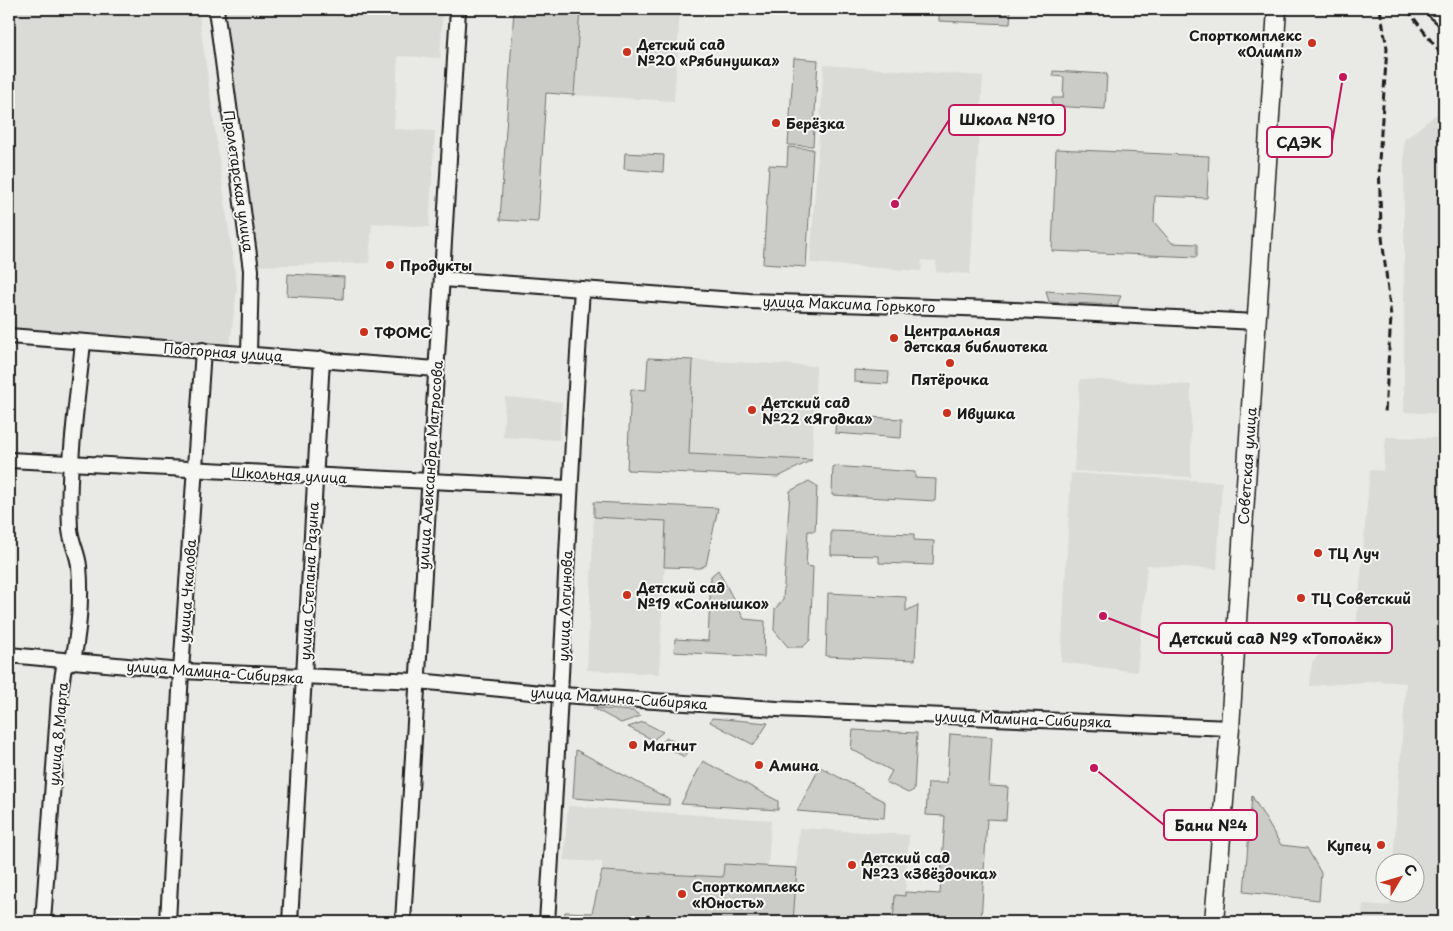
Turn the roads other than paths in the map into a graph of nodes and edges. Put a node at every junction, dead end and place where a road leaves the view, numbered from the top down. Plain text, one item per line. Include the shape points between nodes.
1 (216, 9) edge
2 (458, 9) edge
3 (1277, 9) edge
4 (1433, 9) edge
5 (1444, 19) edge
6 (442, 280) junction
7 (582, 289) junction
8 (1256, 322) junction
9 (9, 336) edge
10 (82, 342) junction
11 (203, 350) junction
12 (249, 353) junction
13 (322, 359) junction
14 (436, 369) junction
15 (9, 460) edge
16 (72, 463) junction
17 (195, 470) junction
18 (314, 477) junction
19 (428, 481) junction
20 (569, 488) junction
21 (9, 655) edge
22 (73, 661) junction
23 (181, 671) junction
24 (303, 678) junction
25 (418, 681) junction
26 (562, 695) junction
27 (1230, 728) junction
28 (44, 922) edge
29 (168, 922) edge
30 (290, 922) edge
31 (403, 922) edge
32 (547, 922) edge
33 (1214, 922) edge

1 - 12 street, Пролетарская улица via 251,270
2 - 6 street, улица Александра Матросова
3 - 8 main road, Советская улица
4 - 5 street
6 - 7 street, улица Максима Горького
6 - 14 street, улица Александра Матросова
7 - 8 street, улица Максима Горького via 749,301
7 - 20 street, улица Логинова
8 - 27 main road, Советская улица
9 - 10 street, Подгорная улица
10 - 11 street, Подгорная улица
10 - 16 street, улица 8 Марта
11 - 12 street, Подгорная улица
11 - 17 street, улица Чкалова
12 - 13 street, Подгорная улица
13 - 14 street, Подгорная улица
13 - 18 street, улица Степана Разина
14 - 19 street, улица Александра Матросова
15 - 16 street, Школьная улица
16 - 17 street, Школьная улица
16 - 22 street, улица 8 Марта via 70,530 79,564 80,600
17 - 18 street, Школьная улица
17 - 23 street, улица Чкалова
18 - 19 street, Школьная улица
18 - 24 street, улица Степана Разина
19 - 20 street, Школьная улица
19 - 25 street, улица Александра Матросова
20 - 26 street, улица Логинова
21 - 22 street, улица Мамина-Сибиряка
22 - 23 street, улица Мамина-Сибиряка
22 - 28 street, улица 8 Марта via 64,667 59,698
23 - 24 street, улица Мамина-Сибиряка
23 - 29 street, улица Чкалова
24 - 25 street, улица Мамина-Сибиряка
24 - 30 street, улица Степана Разина
25 - 26 street, улица Мамина-Сибиряка
25 - 31 street, улица Александра Матросова
26 - 27 street, улица Мамина-Сибиряка
26 - 32 street, улица Логинова
27 - 33 main road, Советская улица

